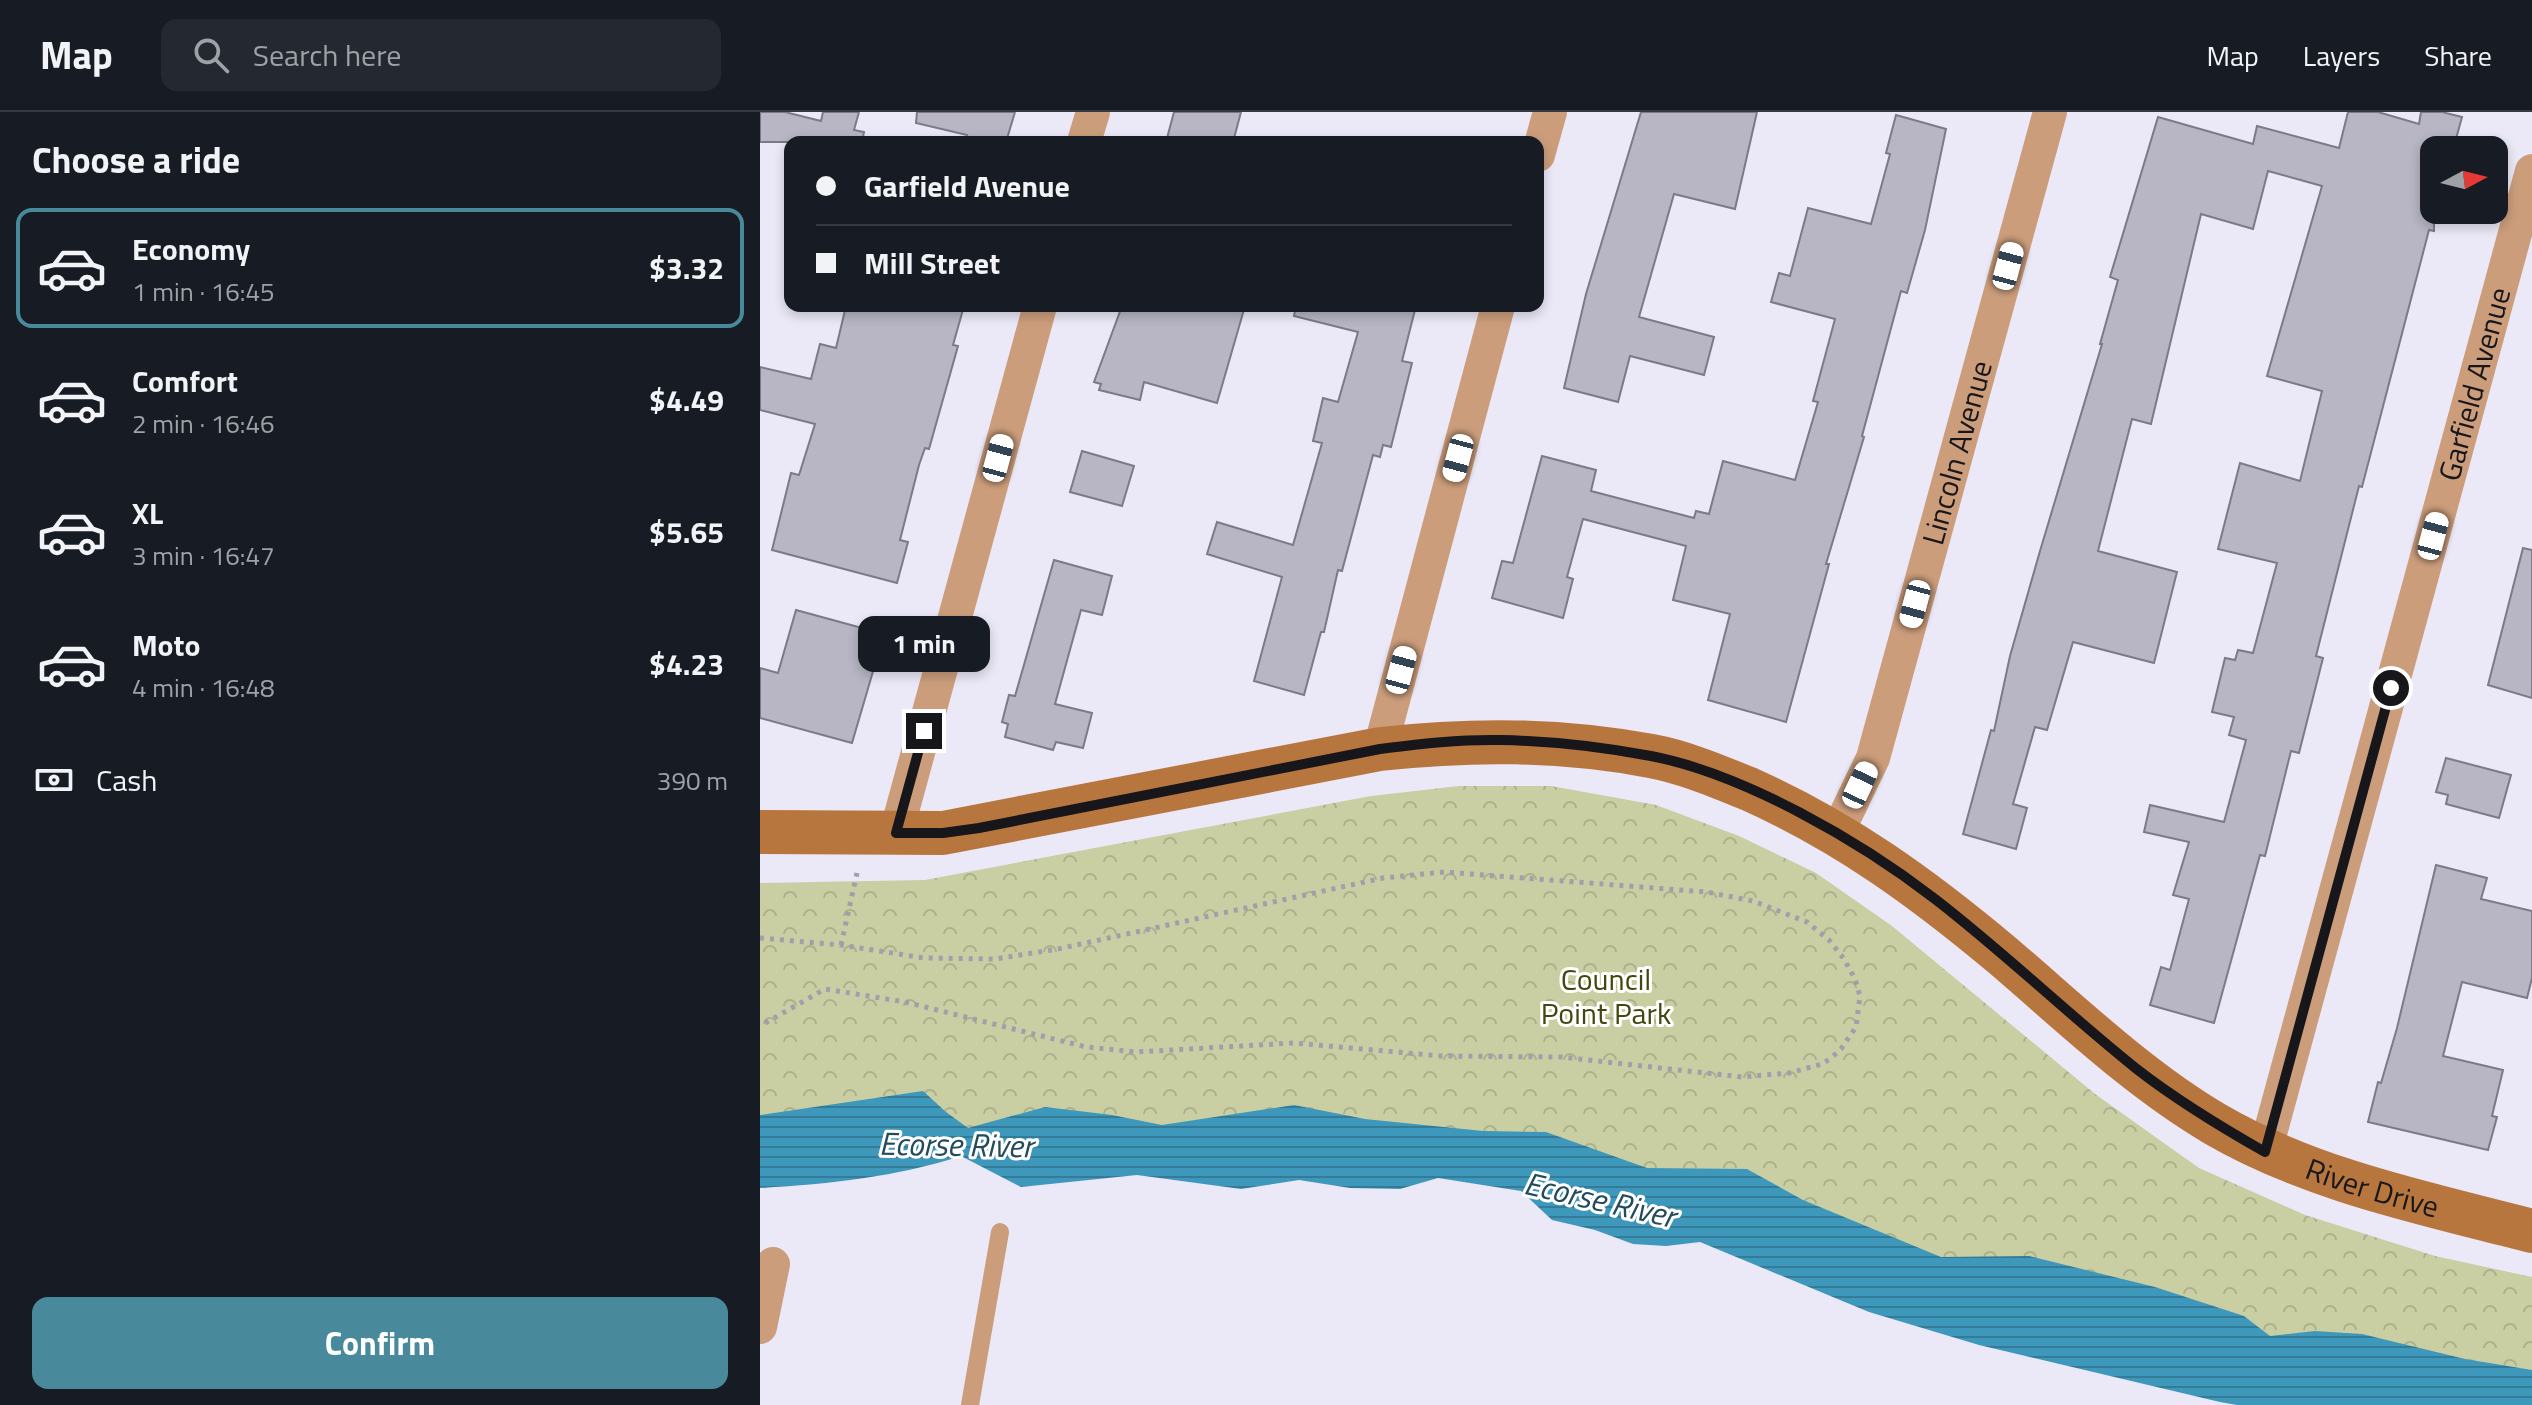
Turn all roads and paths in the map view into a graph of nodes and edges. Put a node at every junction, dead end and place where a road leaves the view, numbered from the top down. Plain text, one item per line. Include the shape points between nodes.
1 (1093, 112) edge
2 (1550, 112) edge
3 (2050, 112) edge
4 (1086, 136) edge
5 (1543, 136) edge
6 (2532, 171) edge
7 (1038, 312) edge
8 (1496, 312) edge
9 (1380, 749) junction
10 (760, 832) edge
11 (881, 833) junction
12 (1837, 833) junction
13 (760, 938) edge
14 (841, 945) junction
15 (760, 1026) edge
16 (2265, 1152) junction
17 (2532, 1231) edge
18 (1000, 1232) dead end
19 (773, 1264) dead end
20 (760, 1327) edge
21 (970, 1405) edge

1 - 4 street
2 - 5 street
3 - 12 street, Lincoln Avenue via 1873,758
6 - 16 street, Garfield Avenue
7 - 11 street
8 - 9 street
9 - 11 street, River Drive via 979,828
9 - 12 street, River Drive via 1500,740 1653,756 1715,775
10 - 11 street, River Drive
11 - 14 path
12 - 16 street, River Drive via 1935,899 2139,1071
13 - 14 path
14 - 15 path via 924,958 995,959 1383,878 1444,872 1707,892 1753,901 1807,922 1829,940 1860,996 1856,1027 1831,1058 1789,1073 1742,1077 1561,1057 1441,1056 1294,1043 1136,1052 1086,1047 905,1002 825,989
16 - 17 street, River Drive via 2311,1170
18 - 21 lane
19 - 20 street

